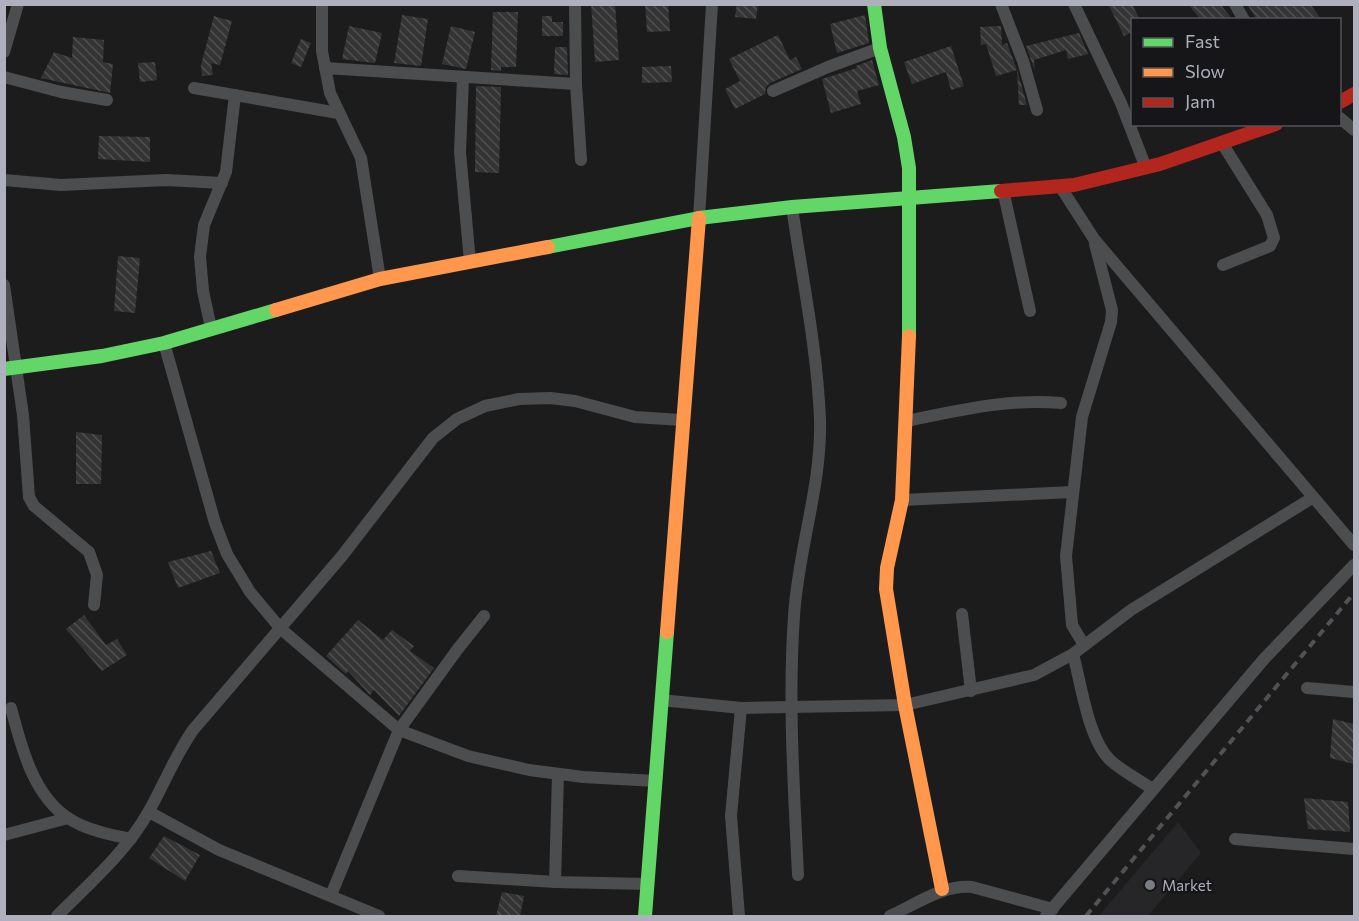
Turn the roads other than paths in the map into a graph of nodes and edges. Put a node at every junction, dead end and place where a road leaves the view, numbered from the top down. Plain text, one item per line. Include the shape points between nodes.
1 (18, 4) edge
2 (322, 4) edge
3 (575, 4) edge
4 (712, 4) edge
5 (874, 4) edge
6 (1000, 4) edge
7 (1074, 4) edge
8 (1234, 4) edge
9 (1243, 18) edge
10 (880, 48) junction
11 (4, 52) edge
12 (325, 68) junction
13 (4, 77) edge
14 (463, 78) junction
15 (576, 84) junction
16 (194, 88) dead end
17 (774, 91) dead end
18 (235, 95) junction
19 (107, 100) dead end
20 (1037, 110) dead end
21 (338, 113) junction
22 (1341, 119) edge
23 (1270, 126) edge
24 (1354, 130) edge
25 (1222, 142) junction
26 (581, 160) dead end
27 (1146, 168) junction
28 (4, 180) edge
29 (222, 183) junction
30 (1060, 186) junction
31 (1003, 190) junction
32 (910, 197) junction
33 (792, 207) junction
34 (699, 218) junction
35 (1094, 239) junction
36 (470, 262) junction
37 (1223, 265) dead end
38 (380, 279) junction
39 (4, 285) edge
40 (1030, 311) dead end
41 (211, 328) junction
42 (164, 343) junction
43 (9, 368) edge
44 (1061, 403) dead end
45 (682, 420) junction
46 (906, 421) junction
47 (1072, 492) junction
48 (1312, 498) junction
49 (902, 500) junction
50 (1354, 545) edge
51 (1354, 565) edge
52 (94, 605) dead end
53 (962, 614) dead end
54 (484, 616) dead end
55 (281, 628) junction
56 (1084, 645) junction
57 (1073, 654) junction
58 (1307, 688) dead end
59 (971, 691) junction
60 (1354, 692) edge
61 (662, 700) junction
62 (905, 705) junction
63 (791, 707) junction
64 (11, 708) dead end
65 (741, 708) junction
66 (399, 730) junction
67 (558, 774) junction
68 (656, 781) junction
69 (1153, 789) junction
70 (149, 812) junction
71 (68, 818) junction
72 (4, 835) edge
73 (1235, 838) dead end
74 (131, 839) junction
75 (1354, 849) edge
76 (798, 875) dead end
77 (458, 876) dead end
78 (555, 882) junction
79 (648, 884) junction
80 (942, 889) junction
81 (331, 895) junction
82 (70, 903) junction
83 (1049, 913) edge
84 (57, 916) edge
85 (75, 916) edge
86 (379, 916) edge
87 (645, 916) edge
88 (739, 916) edge
89 (890, 916) edge

1 - 11 street
2 - 12 street
3 - 15 street
4 - 34 street
5 - 10 street
6 - 20 street
7 - 27 street via 1121,103
8 - 9 street
10 - 17 street
10 - 32 street via 904,137
12 - 14 street
12 - 21 street
13 - 19 street
14 - 15 street
14 - 36 street via 460,152
15 - 26 street
16 - 18 street
18 - 21 street
18 - 29 street
21 - 38 street via 361,158
22 - 24 street
23 - 25 street
25 - 27 street
25 - 37 street via 1267,215 1274,238 1269,246
27 - 30 street
28 - 29 street via 61,186 166,180
29 - 41 street via 204,225 200,257
30 - 31 street
30 - 35 street
31 - 32 street
31 - 40 street
32 - 33 street
32 - 46 street
33 - 34 street
33 - 63 street via 820,421 818,465 796,590
34 - 36 street
34 - 45 street
35 - 47 street via 1112,310 1111,322 1082,417
35 - 48 street
36 - 38 street
38 - 41 street
39 - 43 street
41 - 42 street
42 - 43 street
42 - 55 street via 227,554 249,592
43 - 52 street via 23,415 30,497 34,506 89,552 97,575
44 - 46 street via 1035,400
45 - 55 street via 635,417 550,398 485,406 457,419 433,438
45 - 61 street
46 - 49 street
47 - 49 street
47 - 56 street via 1066,556 1072,625
48 - 50 street
48 - 56 street via 1131,610
49 - 62 street via 886,589
51 - 69 street via 1264,659
53 - 59 street
54 - 66 street
55 - 66 street
55 - 70 street via 193,730 178,751
56 - 57 street
57 - 59 street via 1034,675
57 - 69 street via 1095,736 1103,751
58 - 60 street
59 - 62 street
61 - 65 street
61 - 68 street
62 - 63 street
62 - 80 street
63 - 65 street
63 - 76 street
64 - 71 street via 31,770 44,793
65 - 88 street via 731,816
66 - 67 street via 468,756
66 - 81 street
67 - 68 street
67 - 78 street
68 - 79 street
69 - 83 street
70 - 74 street
70 - 81 street via 219,850
71 - 72 street
71 - 74 street
73 - 75 street
74 - 82 street
77 - 78 street
78 - 79 street
79 - 87 street
80 - 83 street via 972,886
80 - 89 street
81 - 86 street
82 - 84 street
82 - 85 street

